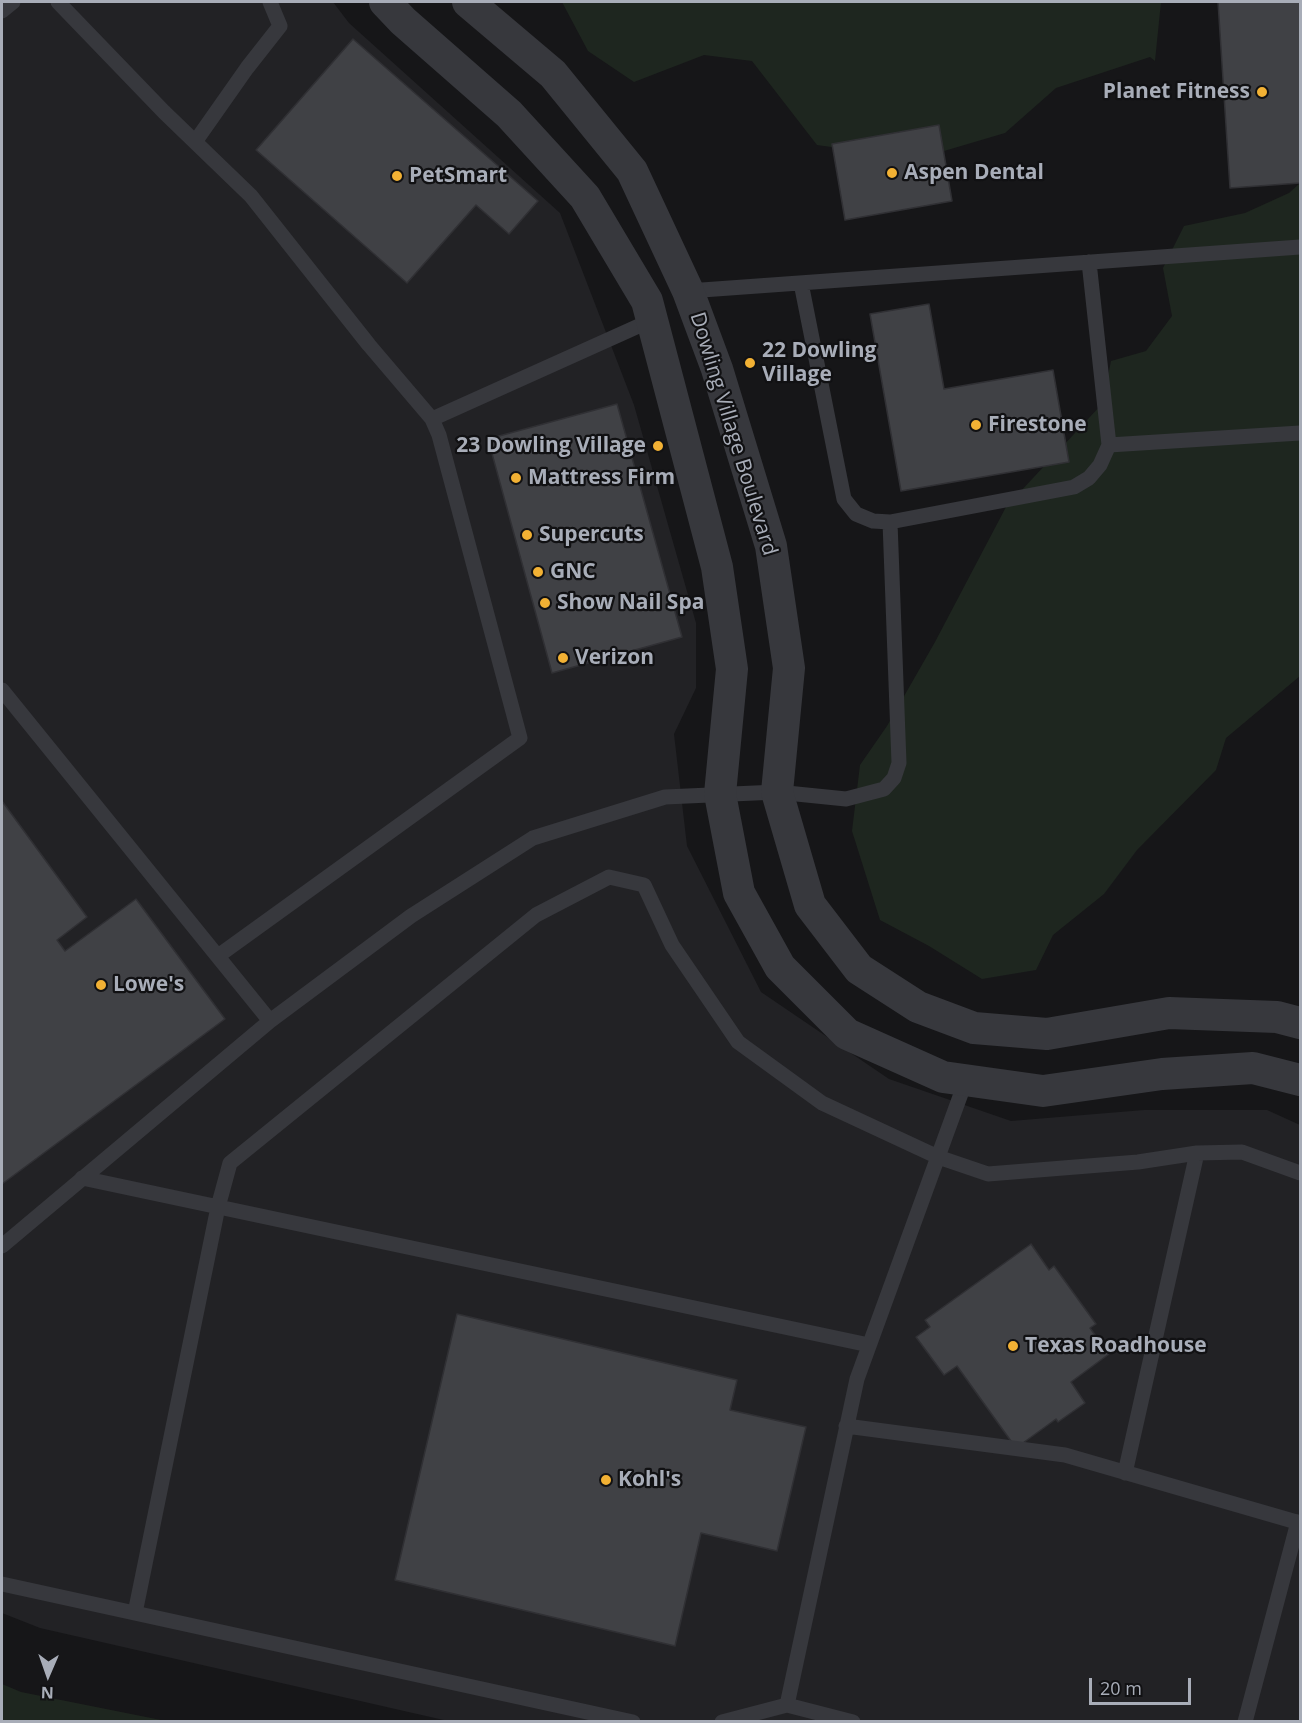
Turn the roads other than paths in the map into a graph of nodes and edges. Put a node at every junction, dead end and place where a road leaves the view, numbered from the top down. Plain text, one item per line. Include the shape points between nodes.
1 (13, 2) edge
2 (58, 2) edge
3 (270, 2) edge
4 (385, 2) edge
5 (468, 2) edge
6 (2, 11) edge
7 (195, 142) junction
8 (1300, 247) edge
9 (1089, 262) junction
10 (801, 283) junction
11 (688, 291) junction
12 (652, 320) junction
13 (432, 419) junction
14 (1300, 433) edge
15 (1109, 445) junction
16 (890, 522) junction
17 (2, 690) edge
18 (777, 792) junction
19 (720, 794) junction
20 (218, 956) junction
21 (270, 1021) junction
22 (1300, 1023) edge
23 (966, 1080) junction
24 (1300, 1080) edge
25 (1197, 1153) junction
26 (938, 1157) junction
27 (1300, 1173) edge
28 (82, 1178) junction
29 (219, 1207) junction
30 (2, 1246) edge
31 (869, 1346) junction
32 (846, 1426) junction
33 (1125, 1473) junction
34 (1299, 1522) edge
35 (2, 1584) edge
36 (135, 1613) junction
37 (787, 1706) junction
38 (633, 1722) edge
39 (723, 1722) edge
40 (853, 1722) edge
41 (1245, 1722) edge

1 - 6 lane
2 - 7 lane
3 - 7 lane via 280,26
4 - 12 street via 509,114 585,197 647,301
5 - 11 street, Dowling Village Boulevard via 553,74 632,171
7 - 13 lane via 251,196
8 - 9 lane
9 - 10 lane
9 - 15 lane
10 - 11 lane
10 - 16 lane via 844,499 856,514
11 - 18 street, Dowling Village Boulevard via 717,369 771,546 789,668
12 - 13 lane
12 - 19 street via 717,567 732,669
13 - 20 lane via 520,738
14 - 15 lane
15 - 16 lane via 1100,465 1074,487
16 - 18 lane via 899,762 894,778 884,789 846,799
17 - 20 lane
18 - 19 lane
18 - 22 street, Dowling Village Boulevard via 810,905 859,969 918,1006 974,1028 1047,1034 1169,1013 1277,1017
19 - 21 lane via 665,797 533,838 411,916
19 - 23 street via 739,893 780,967 847,1034 943,1077
20 - 21 lane
21 - 28 lane
23 - 24 street via 1043,1091 1162,1074 1253,1068
23 - 26 lane
25 - 26 lane via 1138,1162 988,1174
25 - 27 lane via 1242,1152
25 - 33 lane
26 - 29 lane via 822,1103 738,1042 672,945 644,885 609,878 536,915 230,1163
26 - 31 lane
28 - 29 lane
28 - 30 lane
29 - 31 lane
29 - 36 lane
31 - 32 lane
32 - 33 lane via 1065,1455
32 - 37 lane
33 - 34 lane
34 - 41 lane
35 - 36 lane
36 - 38 lane
37 - 39 lane
37 - 40 lane

